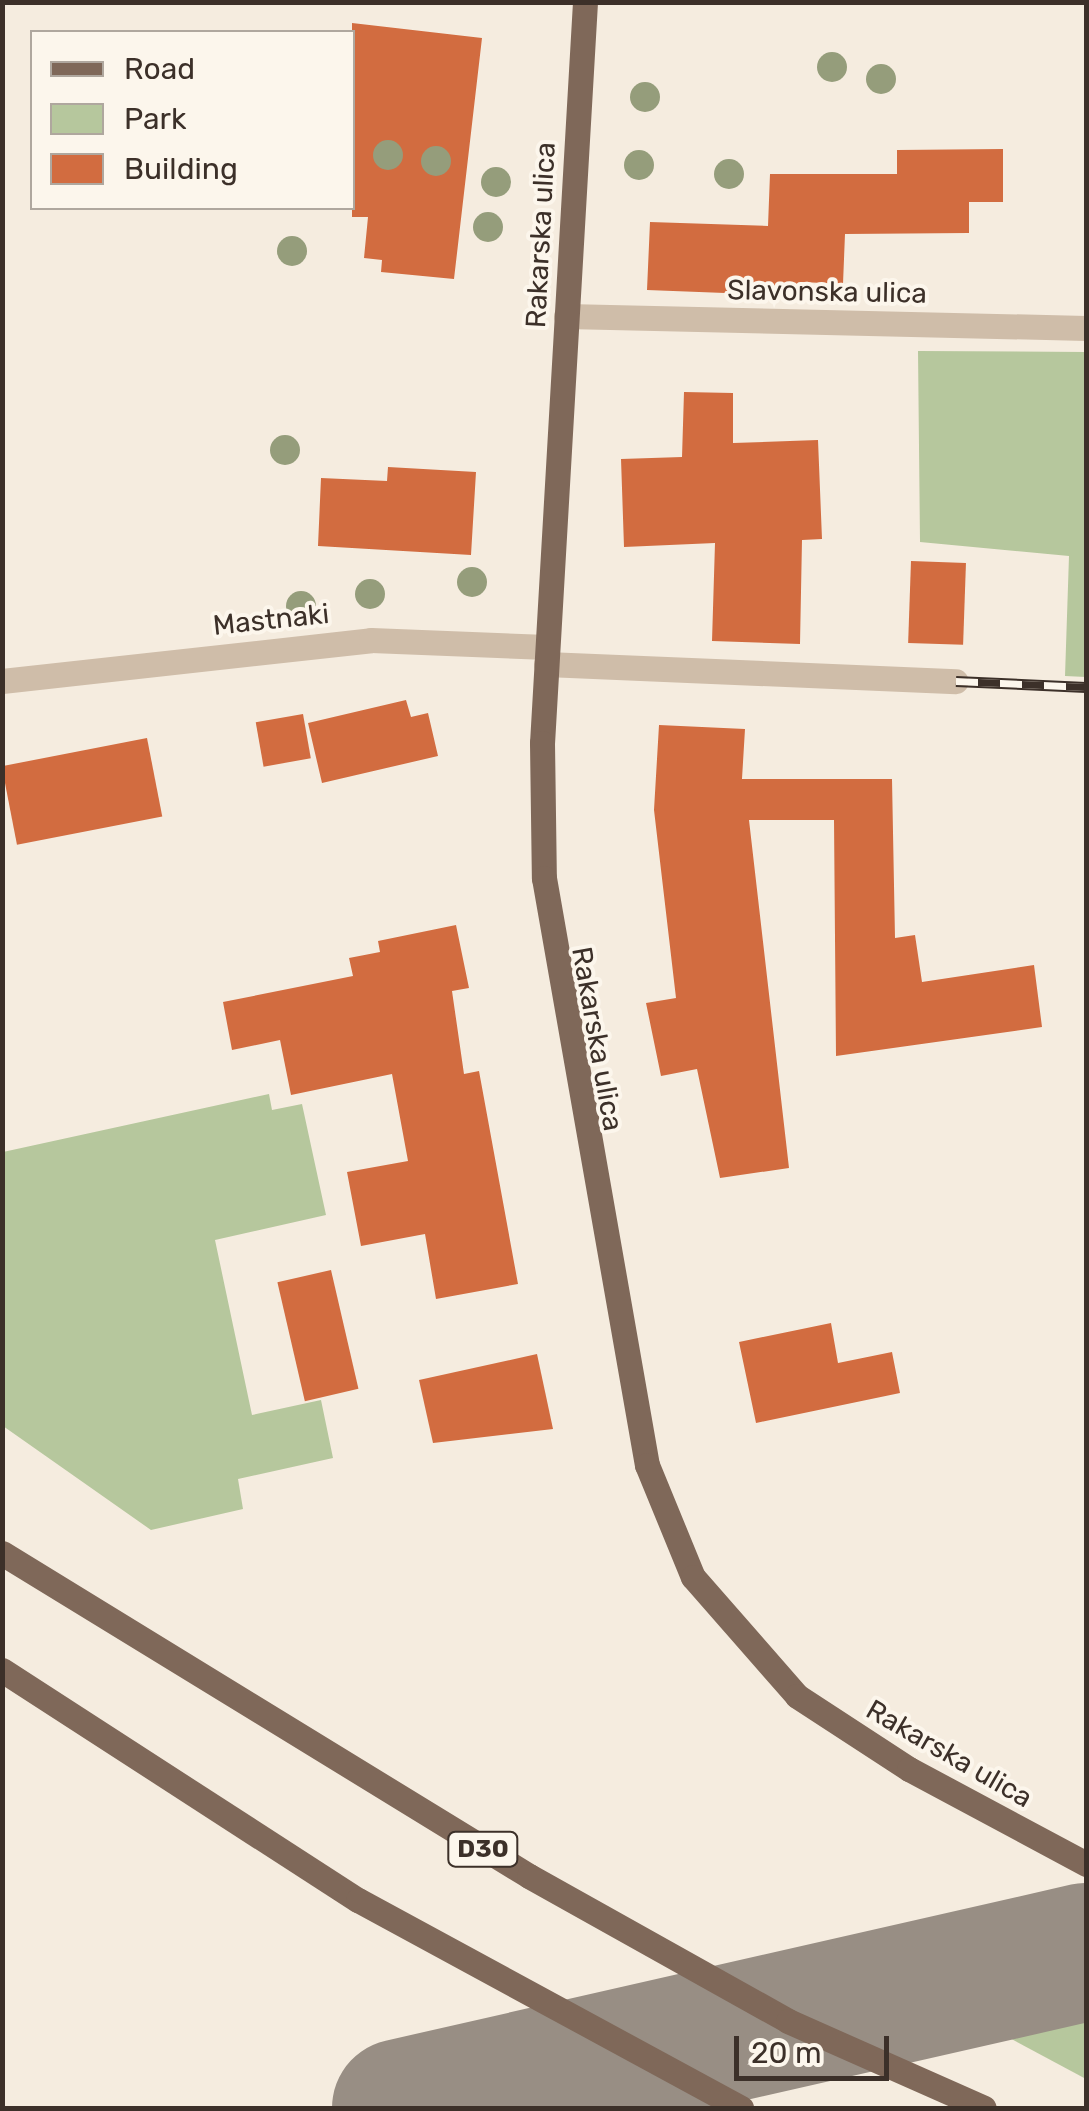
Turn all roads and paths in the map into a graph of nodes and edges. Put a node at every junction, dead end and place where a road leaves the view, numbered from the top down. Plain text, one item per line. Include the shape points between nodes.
1 (584, 2) edge
2 (566, 316) junction
3 (1086, 328) edge
4 (546, 656) junction
5 (2, 681) edge
6 (956, 681) dead end
7 (2, 1553) edge
8 (2, 1670) edge
9 (1086, 1864) edge
10 (741, 2108) edge
11 (984, 2108) edge

1 - 2 main road, Rakarska ulica
2 - 3 street, Slavonska ulica
2 - 4 main road, Rakarska ulica
4 - 5 street, Mastnaki via 371,640
4 - 6 street, Mastnaki
4 - 9 main road, Rakarska ulica via 548,929 608,1288 664,1516 716,1610 797,1696 908,1769
7 - 11 main road, D30 via 529,1876 788,2020
8 - 10 main road via 358,1900

